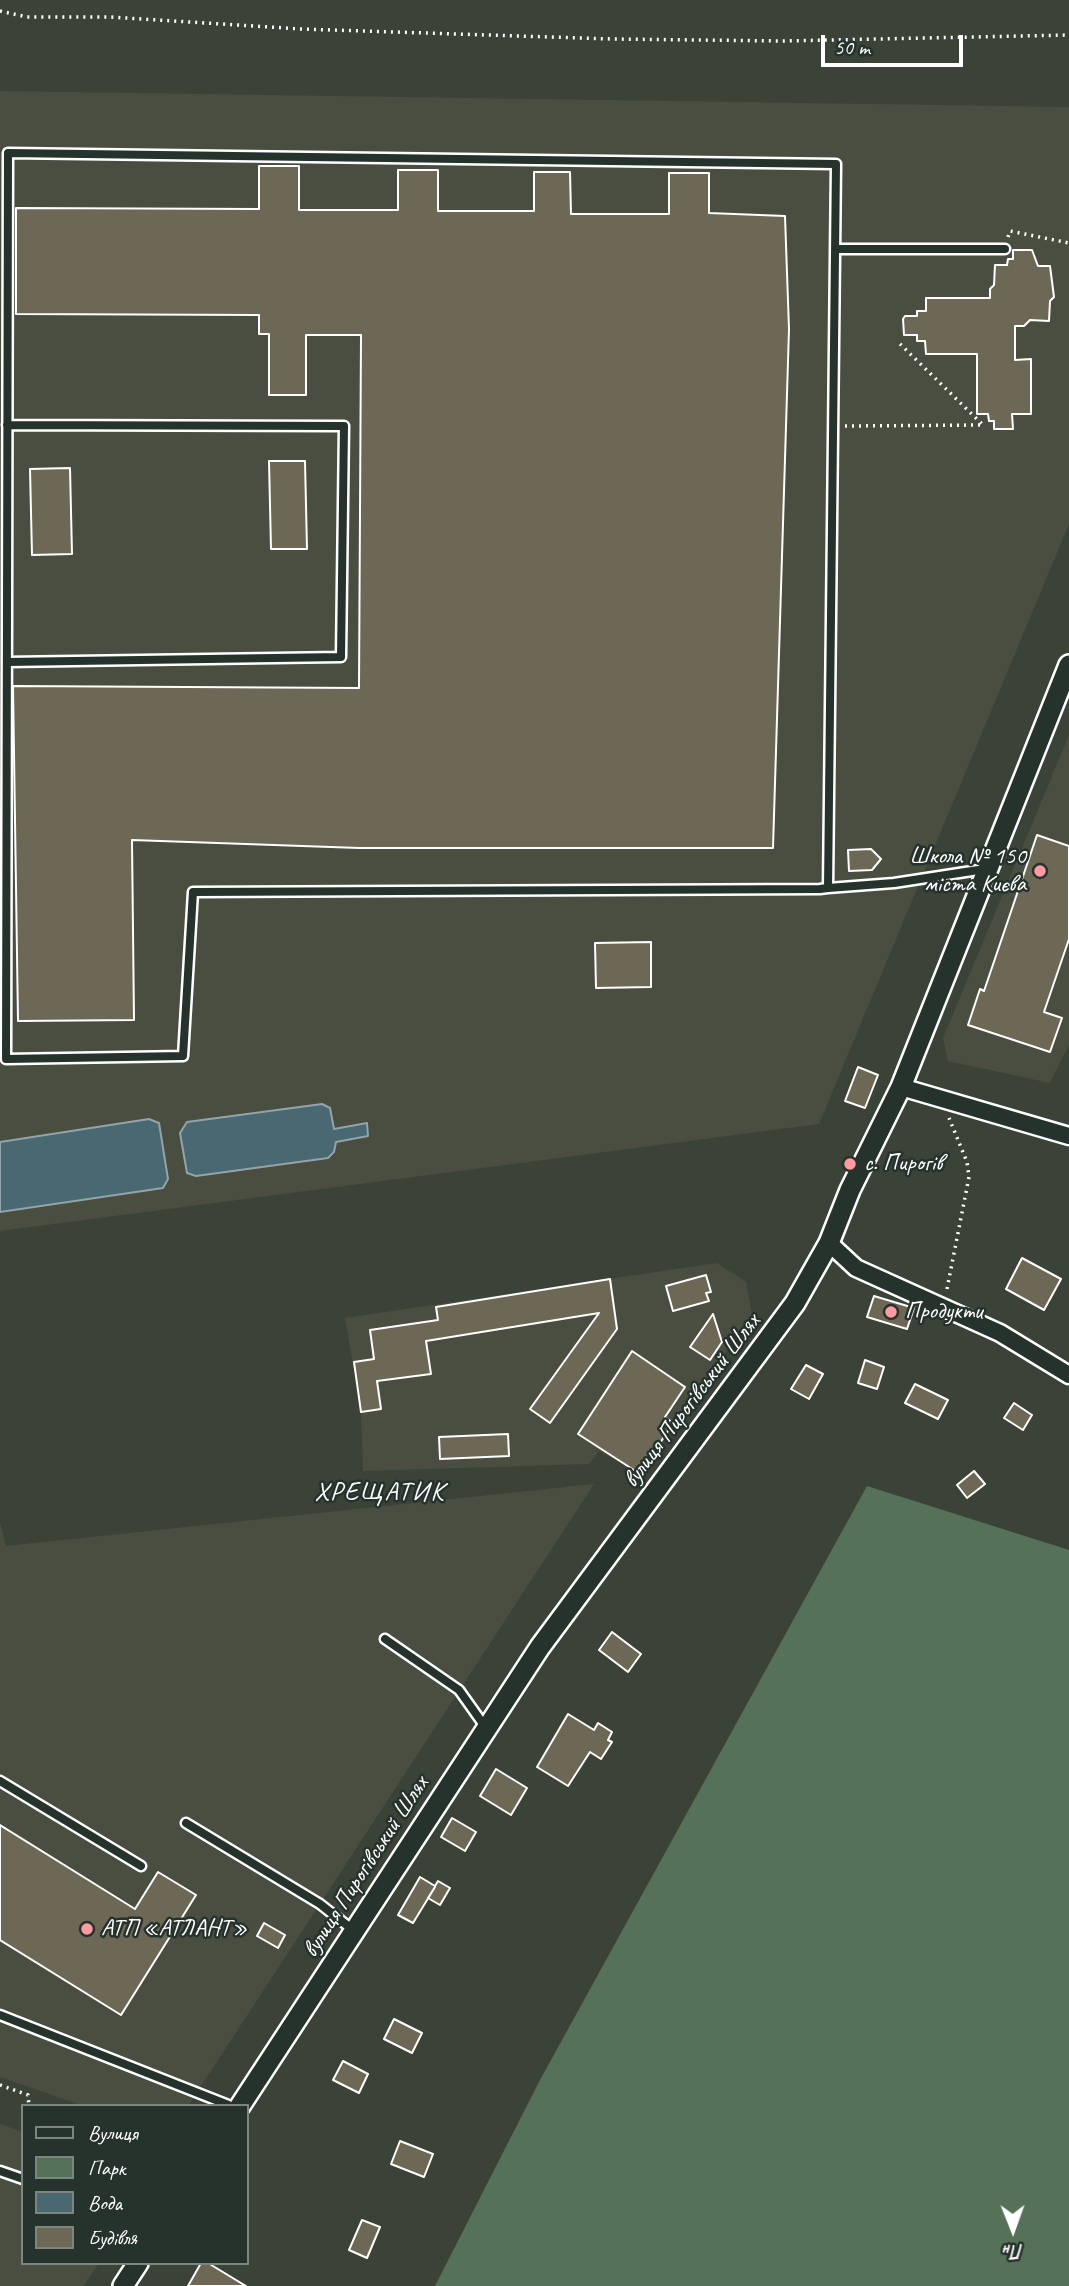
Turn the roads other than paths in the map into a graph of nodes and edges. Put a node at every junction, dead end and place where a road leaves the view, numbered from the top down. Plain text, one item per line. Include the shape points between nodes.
1 (835, 249) junction
2 (1005, 249) road end
3 (7, 425) junction
4 (7, 662) junction
5 (1069, 665) edge
6 (988, 869) junction
7 (828, 888) junction
8 (901, 1087) junction
9 (1069, 1136) edge
10 (829, 1243) junction
11 (1069, 1375) edge
12 (384, 1639) dead end
13 (486, 1728) junction
14 (0, 1781) edge
15 (186, 1823) dead end
16 (141, 1866) dead end
17 (353, 1930) junction
18 (0, 2015) edge
19 (226, 2104) edge
20 (241, 2104) edge
21 (0, 2171) edge
22 (21, 2178) edge
23 (137, 2265) edge
24 (123, 2286) edge

1 - 2 lane
1 - 3 lane via 836,164 8,153
1 - 7 lane
3 - 4 lane
3 - 4 lane via 344,426 341,657
4 - 7 lane via 6,1059 183,1056 193,892
5 - 6 street, вулиця Пирогівський Шлях
6 - 7 lane
6 - 8 street, вулиця Пирогівський Шлях
8 - 9 street
8 - 10 street, вулиця Пирогівський Шлях
10 - 11 street via 856,1268 1000,1333
10 - 13 street, вулиця Пирогівський Шлях via 795,1303 540,1647
12 - 13 lane via 459,1690
13 - 17 street, вулиця Пирогівський Шлях
14 - 16 lane
15 - 17 lane via 320,1904
17 - 20 street, вулиця Пирогівський Шлях
18 - 19 lane
21 - 22 lane
23 - 24 street

